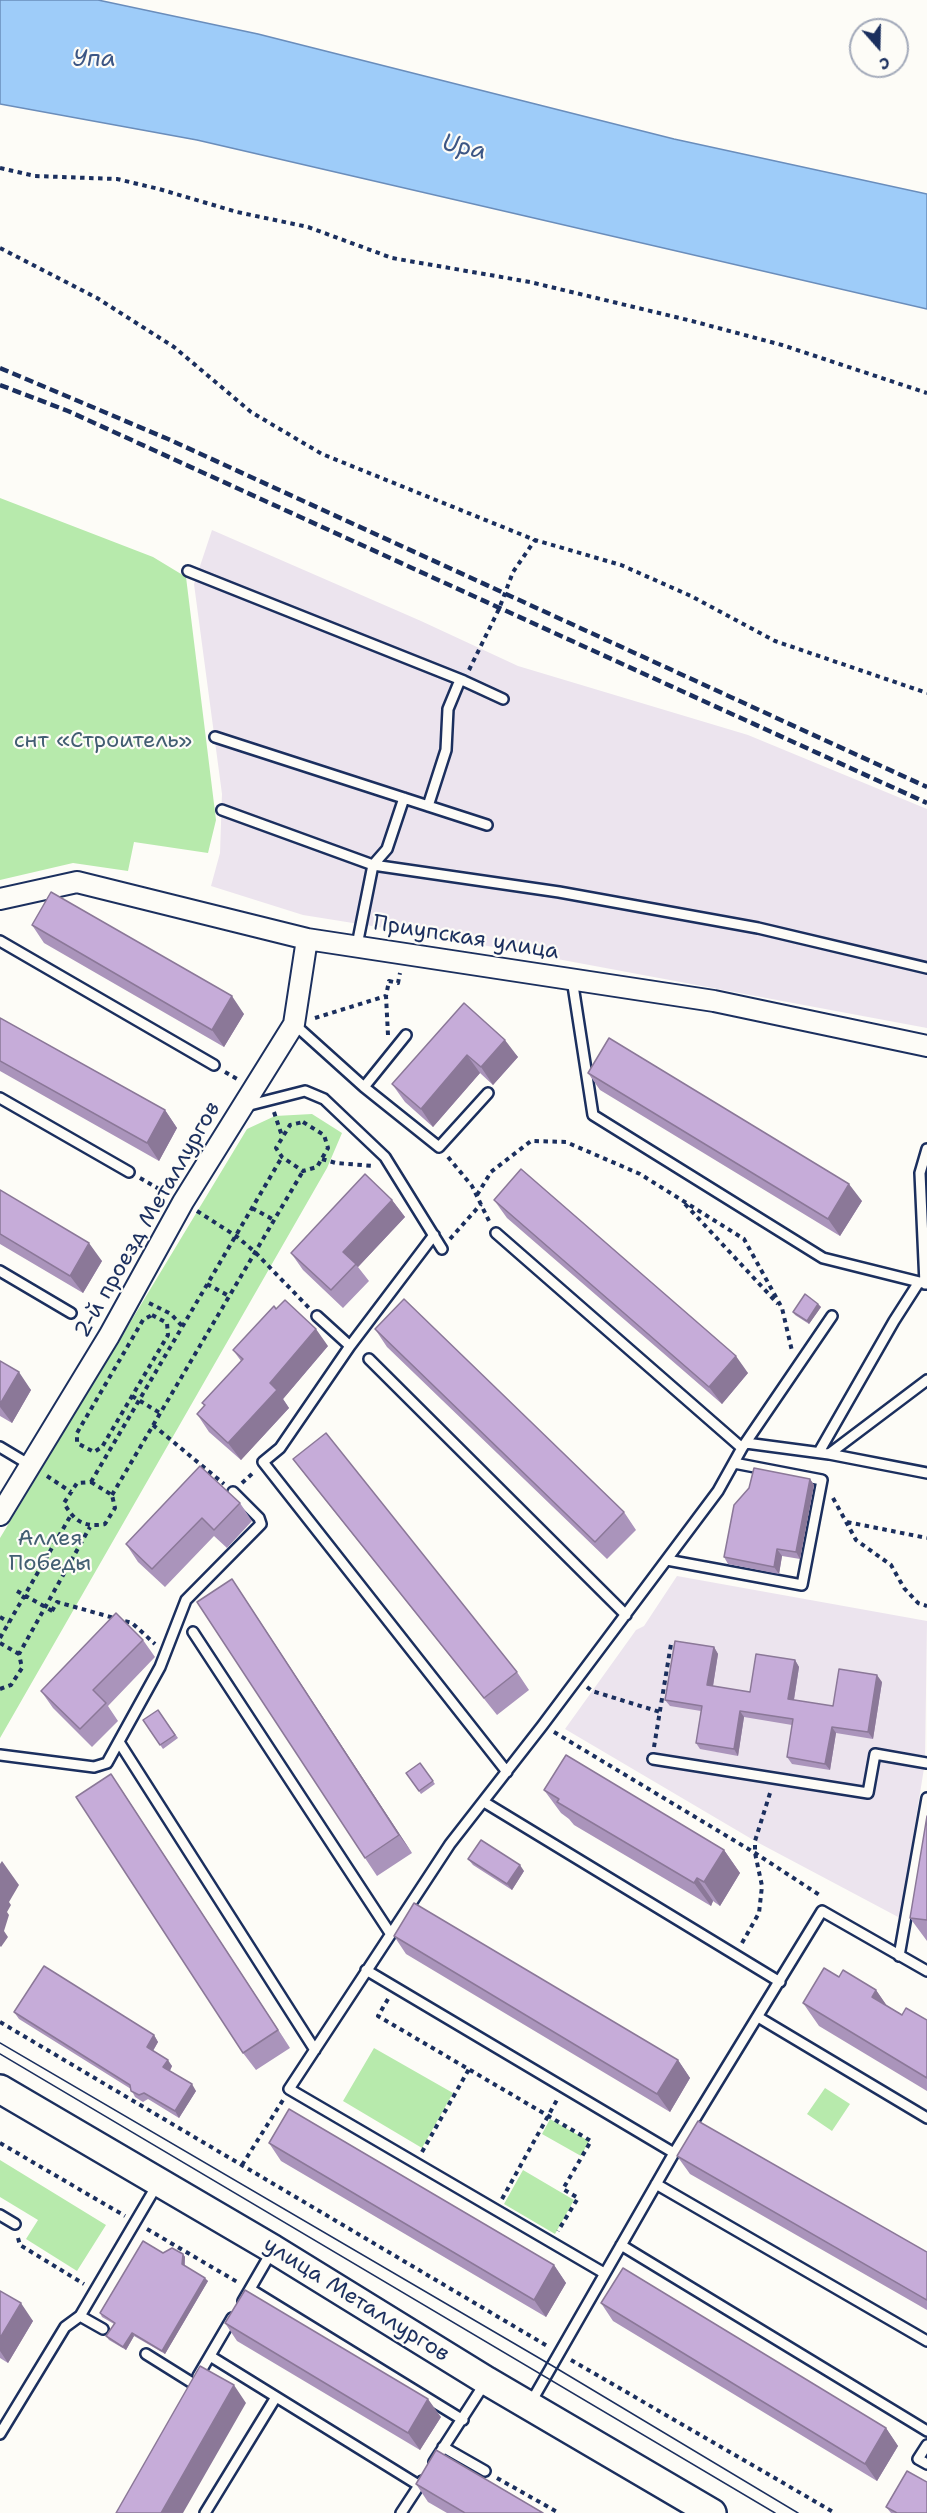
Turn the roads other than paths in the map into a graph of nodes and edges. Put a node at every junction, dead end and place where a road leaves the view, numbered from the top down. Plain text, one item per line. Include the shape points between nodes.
1 (188, 571) dead end
2 (462, 681) junction
3 (503, 699) dead end
4 (215, 737) dead end
5 (404, 798) junction
6 (428, 806) junction
7 (222, 810) dead end
8 (487, 825) dead end
9 (373, 865) junction
10 (0, 899) edge
11 (307, 939) junction
12 (0, 941) edge
13 (357, 945) junction
14 (927, 969) edge
15 (572, 979) junction
16 (294, 1024) junction
17 (406, 1035) dead end
18 (927, 1046) edge
19 (214, 1065) road end
20 (364, 1087) junction
21 (488, 1093) dead end
22 (0, 1098) edge
23 (241, 1107) junction
24 (927, 1149) edge
25 (129, 1172) road end
26 (496, 1233) road end
27 (434, 1235) junction
28 (442, 1249) road end
29 (0, 1271) edge
30 (924, 1283) edge
31 (71, 1313) dead end
32 (317, 1316) road end
33 (832, 1316) dead end
34 (350, 1346) junction
35 (369, 1359) dead end
36 (927, 1368) edge
37 (927, 1380) edge
38 (744, 1445) junction
39 (0, 1447) edge
40 (824, 1453) junction
41 (734, 1463) junction
42 (30, 1465) junction
43 (927, 1473) edge
44 (233, 1492) road end
45 (0, 1515) edge
46 (667, 1560) junction
47 (626, 1614) junction
48 (193, 1632) dead end
49 (119, 1742) junction
50 (0, 1755) edge
51 (653, 1759) road end
52 (927, 1762) edge
53 (507, 1772) junction
54 (927, 1798) edge
55 (484, 1802) junction
56 (390, 1933) junction
57 (899, 1956) junction
58 (366, 1970) junction
59 (927, 1971) edge
60 (780, 1982) junction
61 (758, 2017) junction
62 (315, 2050) junction
63 (0, 2089) edge
64 (927, 2118) edge
65 (674, 2152) junction
66 (158, 2183) junction
67 (656, 2184) junction
68 (0, 2215) edge
69 (15, 2224) road end
70 (621, 2245) junction
71 (273, 2249) junction
72 (604, 2273) junction
73 (250, 2289) junction
74 (80, 2316) junction
75 (103, 2329) dead end
76 (927, 2341) edge
77 (146, 2354) dead end
78 (210, 2356) junction
79 (487, 2381) junction
80 (194, 2384) junction
81 (188, 2394) edge
82 (276, 2397) junction
83 (529, 2405) junction
84 (463, 2420) junction
85 (927, 2431) edge
86 (0, 2434) edge
87 (927, 2445) edge
88 (443, 2447) junction
89 (927, 2464) edge
90 (431, 2466) edge
91 (485, 2471) road end
92 (426, 2476) edge
93 (420, 2486) junction
94 (206, 2513) edge
95 (400, 2513) edge
96 (712, 2513) edge

1 - 2 lane
2 - 3 lane
2 - 6 lane via 448,709 446,750
4 - 5 lane
5 - 6 lane
5 - 9 lane via 387,849
6 - 8 lane
7 - 9 lane
9 - 13 lane
9 - 14 lane via 560,892 758,928
10 - 11 street, Приупская улица via 77,882
11 - 13 street, Приупская улица
11 - 16 street, 2-й проезд Металлургов
12 - 19 lane
13 - 15 street, Приупская улица
15 - 18 street, Приупская улица via 714,1001
15 - 30 lane via 593,1114 823,1258
16 - 20 lane
16 - 23 street, 2-й проезд Металлургов
17 - 20 lane
20 - 21 lane via 439,1148
22 - 25 lane
23 - 27 lane via 305,1091 324,1099 391,1167
23 - 42 street, 2-й проезд Металлургов
24 - 30 lane via 920,1173
26 - 38 lane
27 - 28 lane
27 - 34 lane
29 - 31 lane
30 - 40 lane via 894,1321
32 - 34 lane
33 - 38 lane
34 - 53 lane via 280,1448 263,1462
35 - 47 lane
36 - 37 lane
37 - 40 lane
38 - 40 lane
38 - 41 lane
39 - 42 lane
40 - 43 lane
41 - 46 lane
41 - 46 lane via 822,1480 802,1585
42 - 45 street, 2-й проезд Металлургов
44 - 49 lane via 261,1524 186,1600 160,1667
46 - 47 lane
47 - 53 lane
48 - 56 lane
49 - 50 lane via 107,1763 94,1767
49 - 62 lane
51 - 52 lane via 868,1793 875,1754
53 - 55 lane
54 - 57 lane
55 - 56 lane via 450,1844
55 - 60 lane
56 - 58 lane
57 - 59 lane
57 - 60 lane via 822,1911
58 - 62 lane
58 - 65 lane
60 - 61 lane
61 - 64 lane
61 - 65 lane
62 - 72 lane via 289,2089
63 - 66 main road, улица Металлургов
65 - 67 lane
66 - 71 main road, улица Металлургов
66 - 74 lane
67 - 70 lane
67 - 76 lane
68 - 69 lane
70 - 72 lane
70 - 85 lane
71 - 73 lane
71 - 79 main road, улица Металлургов
72 - 83 lane
73 - 78 lane
73 - 84 lane
74 - 75 lane
74 - 86 lane via 65,2327
77 - 80 lane
78 - 80 lane
78 - 82 lane
79 - 83 main road, улица Металлургов
79 - 84 lane
80 - 81 lane
82 - 93 lane
82 - 94 lane
83 - 96 main road, улица Металлургов
84 - 88 lane
87 - 89 lane via 918,2459
88 - 90 lane
88 - 91 lane
92 - 93 lane
93 - 95 lane

